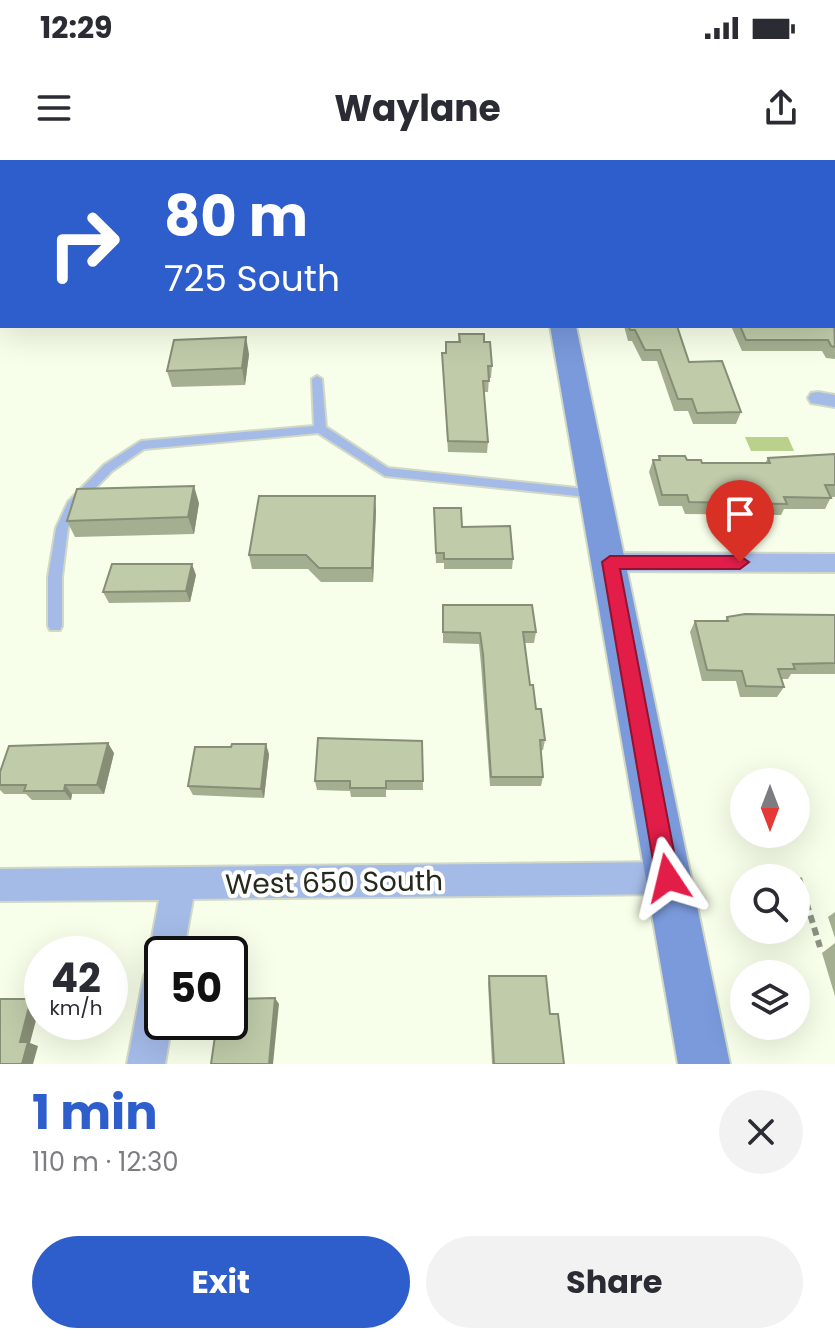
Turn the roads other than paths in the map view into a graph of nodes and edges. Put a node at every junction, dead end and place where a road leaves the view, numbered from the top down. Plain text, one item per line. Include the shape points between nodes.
1 (563, 328) edge
2 (317, 379) dead end
3 (320, 429) junction
4 (597, 494) junction
5 (610, 562) junction
6 (835, 563) edge
7 (55, 626) dead end
8 (668, 878) junction
9 (179, 883) junction
10 (0, 885) edge
11 (169, 936) edge
12 (150, 1040) edge
13 (146, 1064) edge
14 (704, 1064) edge

1 - 4 main road
2 - 3 lane
3 - 4 lane via 385,472
3 - 7 lane via 141,445 108,468 72,505 62,528
4 - 5 main road
5 - 6 street
5 - 8 main road
8 - 9 street, West 650 South
8 - 14 main road
9 - 10 street, West 650 South
9 - 11 street
12 - 13 street

